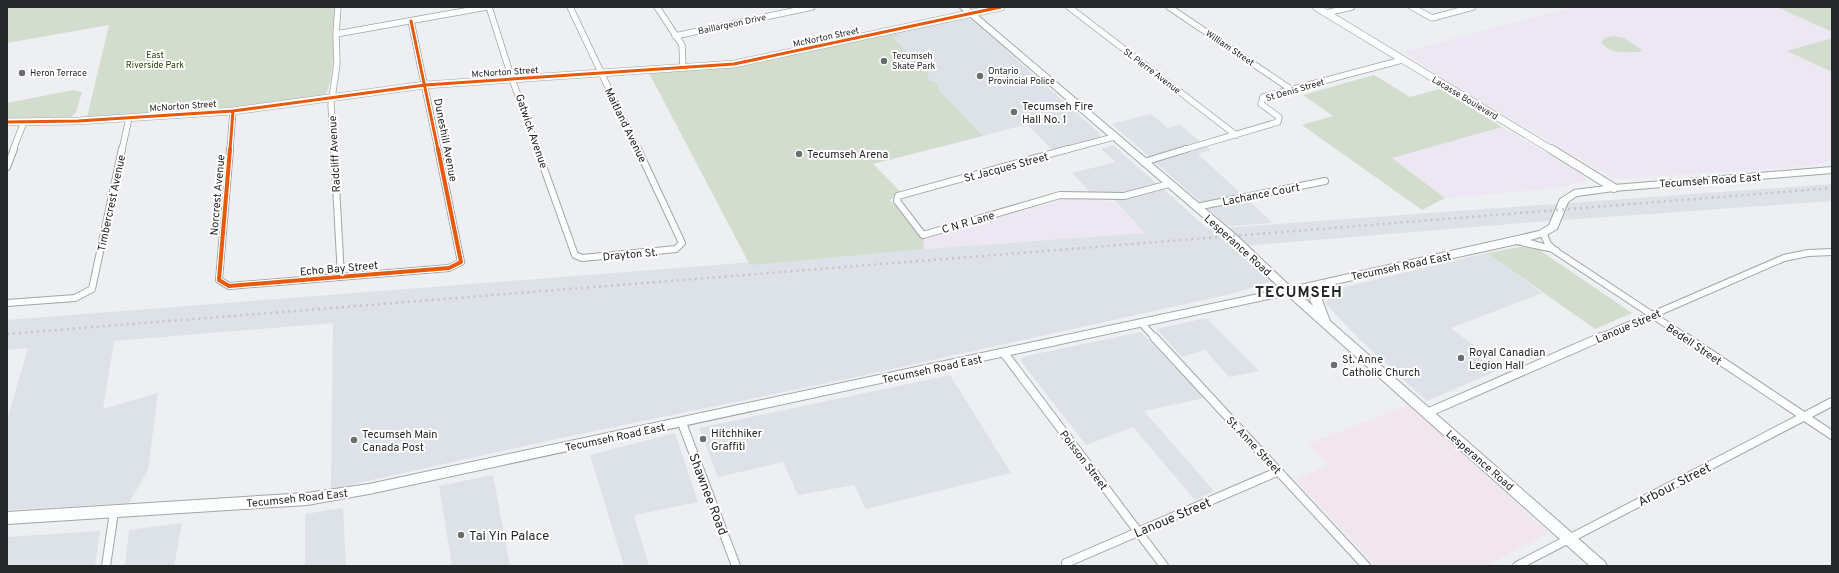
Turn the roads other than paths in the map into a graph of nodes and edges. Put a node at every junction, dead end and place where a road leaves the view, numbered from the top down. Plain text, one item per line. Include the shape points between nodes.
1 (338, 7) edge
2 (488, 7) edge
3 (570, 7) edge
4 (657, 7) edge
5 (812, 7) edge
6 (963, 7) edge
7 (1000, 7) edge
8 (1069, 7) edge
9 (1169, 7) edge
10 (1316, 7) edge
11 (1352, 7) edge
12 (1412, 7) edge
13 (1474, 7) edge
14 (1326, 13) junction
15 (970, 14) junction
16 (411, 21) junction
17 (336, 34) junction
18 (675, 36) junction
19 (1402, 60) junction
20 (683, 67) junction
21 (601, 73) junction
22 (512, 79) junction
23 (425, 85) junction
24 (1292, 90) junction
25 (333, 98) junction
26 (233, 111) junction
27 (129, 118) junction
28 (7, 122) edge
29 (24, 122) junction
30 (1236, 135) junction
31 (1114, 137) junction
32 (1144, 162) junction
33 (7, 167) edge
34 (1832, 170) edge
35 (1325, 181) dead end
36 (1169, 184) junction
37 (1614, 188) junction
38 (1196, 207) junction
39 (1543, 233) junction
40 (923, 235) joint
41 (1514, 242) junction
42 (682, 243) joint
43 (1554, 250) junction
44 (1832, 252) edge
45 (575, 255) joint
46 (461, 262) joint
47 (341, 277) junction
48 (219, 280) joint
49 (1337, 280) junction
50 (1289, 292) junction
51 (7, 303) edge
52 (1652, 316) junction
53 (1142, 324) junction
54 (1328, 326) junction
55 (1004, 353) junction
56 (1832, 402) edge
57 (1427, 413) junction
58 (1804, 417) junction
59 (682, 423) junction
60 (1832, 435) edge
61 (1279, 471) junction
62 (114, 512) junction
63 (7, 518) edge
64 (1138, 532) junction
65 (1570, 539) junction
66 (1066, 563) dead end
67 (106, 566) edge
68 (736, 566) edge
69 (1164, 566) edge
70 (1366, 566) edge
71 (1517, 566) edge
72 (1600, 566) edge

1 - 17 street, Radcliff Avenue
2 - 16 street
2 - 22 street, Gatwick Avenue
3 - 21 street, Maitland Avenue
4 - 18 street
5 - 18 street, Baillargeon Drive
6 - 15 main road, Lesperance Road
7 - 15 street, McNorton Street
8 - 30 street, St. Pierre Avenue
9 - 24 street, William Street
10 - 14 street, Lacasse Boulevard
11 - 14 street
12 - 13 street via 1432,18
14 - 19 street, Lacasse Boulevard
15 - 20 street, McNorton Street via 750,61
15 - 31 main road, Lesperance Road
16 - 17 street
16 - 23 street, Duneshill Avenue
17 - 25 street, Radcliff Avenue via 338,64
18 - 20 street via 682,45
19 - 24 street, St Denis Street
19 - 37 street, Lacasse Boulevard
20 - 21 street, McNorton Street
21 - 22 street, McNorton Street
21 - 42 street, Maitland Avenue
22 - 23 street, McNorton Street
22 - 45 street, Gatwick Avenue
23 - 25 street, McNorton Street
23 - 46 street, Duneshill Avenue
24 - 30 street, St Denis Street via 1263,97 1261,104 1279,117 1278,122
25 - 26 street, McNorton Street
25 - 47 street, Radcliff Avenue via 331,105
26 - 27 street, McNorton Street
26 - 48 street, Norcrest Avenue
27 - 29 street, McNorton Street
27 - 51 street, Timbercrest Avenue via 92,289 75,298
28 - 29 street, McNorton Street
29 - 33 street
30 - 32 street, St Denis Street
31 - 32 main road, Lesperance Road
31 - 40 street, St Jacques Street via 898,196 897,201
32 - 36 main road, Lesperance Road
34 - 37 main road, Tecumseh Road East
35 - 38 street, Lachance Court
36 - 38 main road, Lesperance Road
36 - 40 street, C N R Lane via 1124,196 1069,194
37 - 39 main road, Tecumseh Road East via 1571,194 1564,201 1553,227
38 - 50 main road, Lesperance Road via 1231,236
39 - 41 main road, Tecumseh Road East
39 - 43 street, Bedell Street
41 - 43 main road via 1536,244
41 - 49 main road, Tecumseh Road East
42 - 45 street, Drayton St. via 676,250 582,258
43 - 52 street, Bedell Street
44 - 52 street, Lanoue Street via 1784,258
46 - 47 street, Echo Bay Street via 449,268
47 - 48 street, Echo Bay Street via 229,286
49 - 50 main road, Tecumseh Road East
49 - 54 main road via 1321,288 1316,300
50 - 53 main road, Tecumseh Road East
50 - 54 main road, Lesperance Road
52 - 57 street, Lanoue Street
52 - 58 street, Bedell Street
53 - 55 main road, Tecumseh Road East
53 - 61 street, St. Anne Street
54 - 57 main road, Lesperance Road
55 - 59 main road, Tecumseh Road East
55 - 64 street, Poisson Street
56 - 58 street, Arbour Street
57 - 65 main road, Lesperance Road
58 - 60 street, Bedell Street
58 - 65 street, Arbour Street
59 - 62 main road, Tecumseh Road East via 369,490 307,499
59 - 68 street, Shawnee Road
61 - 64 street, Lanoue Street
61 - 70 street, St. Anne Street
62 - 63 main road, Tecumseh Road East
62 - 67 street
64 - 66 street, Lanoue Street
64 - 69 street, Poisson Street
65 - 71 street, Arbour Street
65 - 72 main road, Lesperance Road

